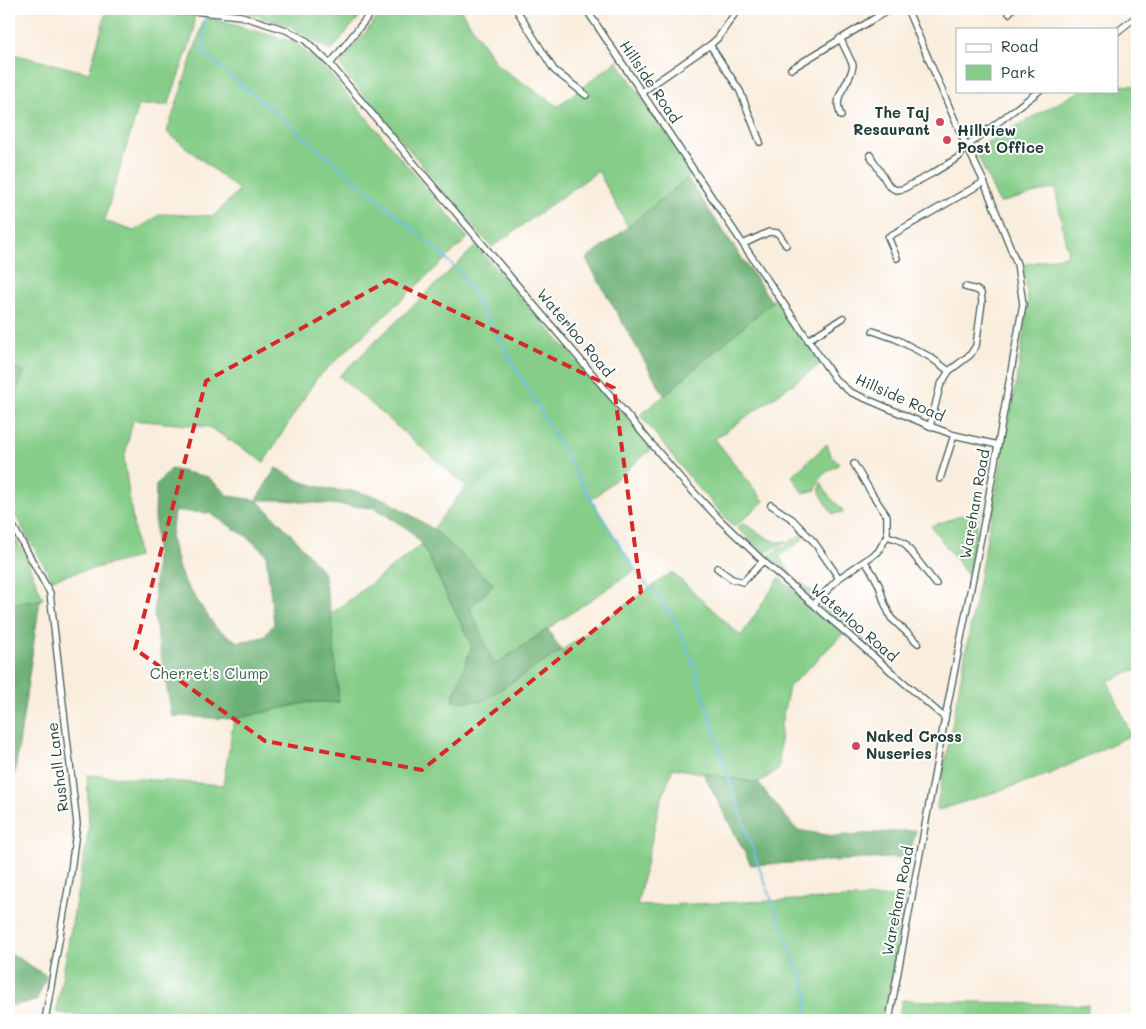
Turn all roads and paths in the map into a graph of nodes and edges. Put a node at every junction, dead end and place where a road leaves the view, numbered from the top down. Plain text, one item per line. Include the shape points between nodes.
1 (173, 9) edge
2 (374, 9) edge
3 (516, 9) edge
4 (586, 9) edge
5 (738, 9) edge
6 (890, 9) edge
7 (907, 9) edge
8 (1137, 16) edge
9 (1118, 31) edge
10 (840, 38) junction
11 (710, 45) junction
12 (330, 64) junction
13 (793, 65) dead end
14 (642, 92) junction
15 (1038, 92) edge
16 (586, 95) dead end
17 (842, 116) dead end
18 (760, 142) dead end
19 (967, 146) junction
20 (870, 155) dead end
21 (984, 182) junction
22 (743, 244) junction
23 (786, 245) dead end
24 (897, 258) dead end
25 (965, 287) dead end
26 (843, 318) dead end
27 (873, 331) dead end
28 (808, 340) junction
29 (949, 371) junction
30 (930, 426) junction
31 (954, 435) junction
32 (998, 445) junction
33 (854, 464) dead end
34 (940, 479) dead end
35 (771, 505) dead end
36 (9, 519) edge
37 (887, 536) junction
38 (763, 561) junction
39 (864, 562) junction
40 (717, 568) dead end
41 (838, 578) junction
42 (936, 584) dead end
43 (814, 604) junction
44 (918, 643) dead end
45 (945, 718) junction
46 (46, 1020) edge
47 (889, 1020) edge

1 - 12 street, Waterloo Road via 241,16 286,30 305,40
2 - 12 street
3 - 16 street via 554,70
4 - 14 street, Hillside Road
5 - 11 street
6 - 10 street
7 - 19 street, Wareham Road
8 - 9 street
10 - 13 street
10 - 17 street via 854,65 838,99
11 - 14 street
11 - 18 street via 740,91
12 - 38 street, Waterloo Road via 683,481
14 - 22 street, Hillside Road
15 - 19 street
19 - 20 street via 959,157 904,189 896,190
19 - 21 street, Wareham Road
21 - 24 street via 888,237
21 - 32 street, Wareham Road via 1017,264 1023,304
22 - 23 street via 774,232
22 - 28 street, Hillside Road
25 - 29 street via 981,294 976,346 970,355
26 - 28 street
27 - 29 street via 896,339
28 - 30 street, Hillside Road via 835,379 850,392
29 - 30 street via 940,386
30 - 31 street, Hillside Road
31 - 32 street, Hillside Road
31 - 34 street
32 - 45 street, Wareham Road
33 - 37 street via 887,516
35 - 41 street via 792,519 814,542
36 - 46 street, Rushall Lane via 50,593 77,824
37 - 39 street via 878,552
37 - 42 street via 905,544
38 - 40 street via 743,582 732,579
38 - 43 street, Waterloo Road
39 - 41 street
39 - 44 street via 879,585 891,618
41 - 43 street
43 - 45 street, Waterloo Road
45 - 47 street, Wareham Road

